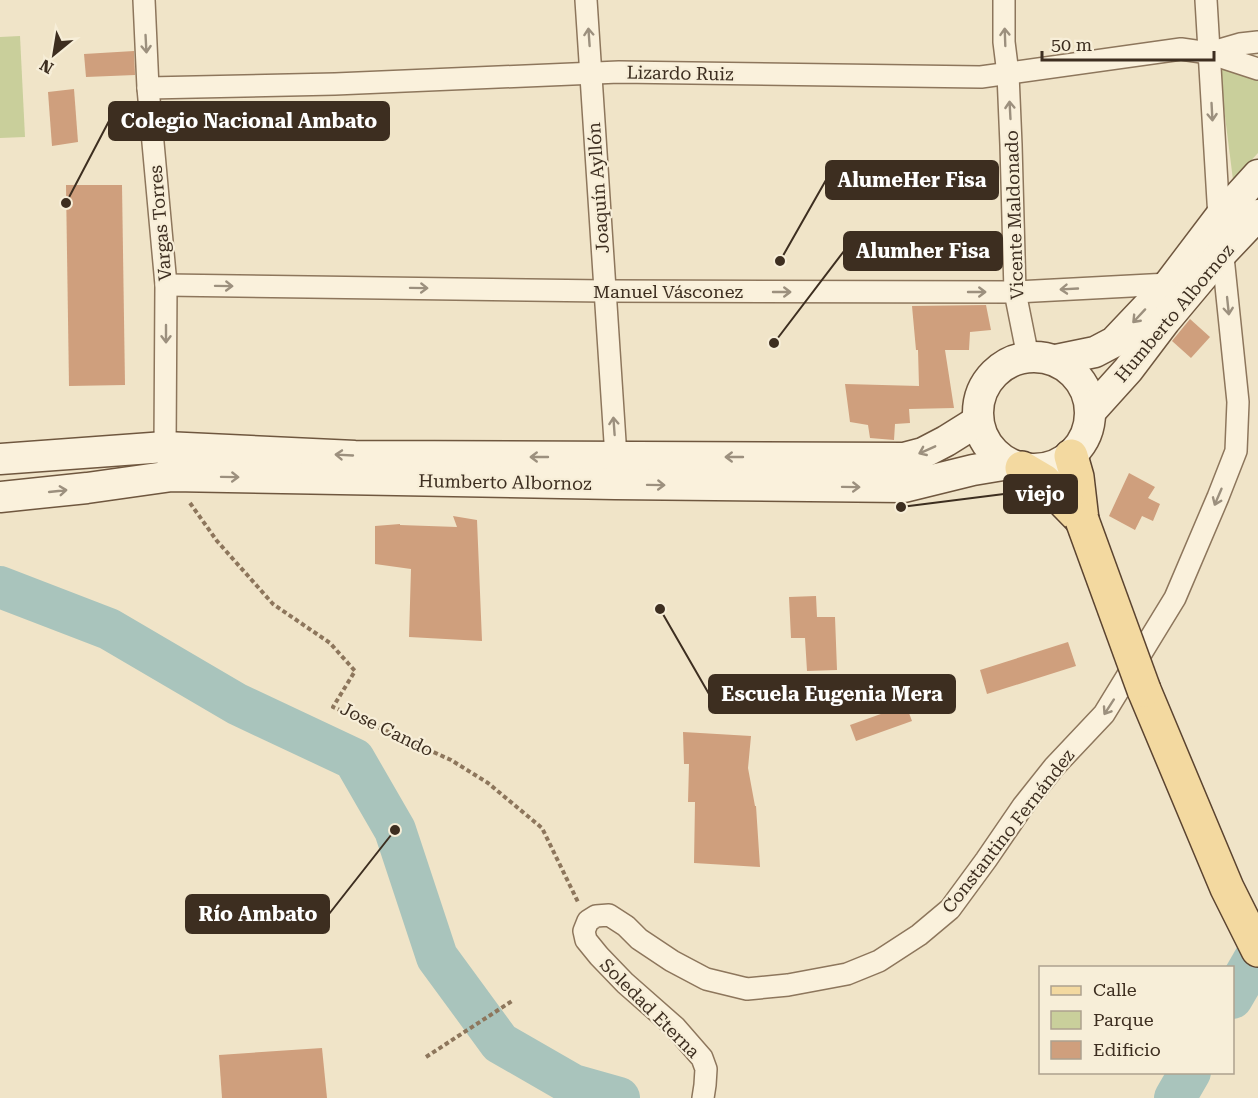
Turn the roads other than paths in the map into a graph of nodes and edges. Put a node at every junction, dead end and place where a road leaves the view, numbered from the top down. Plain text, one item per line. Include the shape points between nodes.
1 (144, 0) edge
2 (586, 0) edge
3 (1004, 0) edge
4 (1206, 0) edge
5 (1258, 42) edge
6 (1209, 53) junction
7 (1258, 69) edge
8 (591, 73) junction
9 (1008, 74) junction
10 (148, 88) junction
11 (1258, 175) edge
12 (1258, 215) edge
13 (1219, 218) junction
14 (1222, 253) junction
15 (1169, 284) junction
16 (166, 285) junction
17 (605, 291) junction
18 (1015, 292) junction
19 (1042, 358) junction
20 (1091, 411) junction
21 (978, 421) junction
22 (165, 447) junction
23 (1071, 456) junction
24 (0, 459) edge
25 (1015, 466) junction
26 (616, 471) junction
27 (172, 476) junction
28 (0, 497) edge
29 (1082, 520) junction
30 (588, 921) joint
31 (1258, 950) edge
32 (704, 1092) edge

1 -> 10 street, Vargas Torres
8 -> 2 street, Joaquín Ayllón
9 -> 3 street, Vicente Maldonado
4 - 6 street, Constantino Fernández
5 - 6 street, Lizardo Ruiz
6 - 7 street, Lizardo Ruiz
6 - 9 street, Lizardo Ruiz via 1181,49
6 -> 13 street, Constantino Fernández
8 - 9 street, Lizardo Ruiz via 981,77
8 - 10 street, Lizardo Ruiz
8 - 17 street, Joaquín Ayllón
18 -> 9 street, Vicente Maldonado
10 - 16 street, Vargas Torres
11 - 13 main road, Humberto Albornoz
12 - 14 main road, Humberto Albornoz
13 - 14 street, Constantino Fernández
13 - 15 main road, Humberto Albornoz
14 - 20 main road, Humberto Albornoz
14 -> 30 street, Constantino Fernández via 1238,402 1236,451 1218,497 1175,598 1104,714 1023,806 950,909 879,961 847,974 747,989 706,979 672,961 609,915
15 -> 18 street, Manuel Vásconez
15 -> 19 main road, Humberto Albornoz via 1114,342 1095,352
16 -> 17 street, Manuel Vásconez
16 -> 22 street, Vargas Torres
17 -> 18 street, Manuel Vásconez
26 -> 17 street, Joaquín Ayllón
18 - 19 street, Vicente Maldonado
19 - 20 main road via 1070,369 1088,395
19 - 21 main road via 1010,362 995,371 978,402
20 - 23 main road via 1082,444
21 - 25 main road via 983,438 994,453
21 -> 26 main road, Humberto Albornoz via 923,453 904,458
22 - 24 main road, Humberto Albornoz
26 -> 22 main road, Humberto Albornoz
22 - 27 street
23 - 25 main road via 1056,466 1039,470
23 - 29 main road
26 -> 25 main road, Humberto Albornoz via 904,487 973,470
25 - 29 main road via 1044,481
27 -> 26 main road, Humberto Albornoz
28 -> 27 main road, Humberto Albornoz
29 - 31 main road, bridge via 1144,690 1227,888
30 - 32 street, Soledad Eterna via 584,930 586,940 599,956 675,1027 702,1058 706,1069

